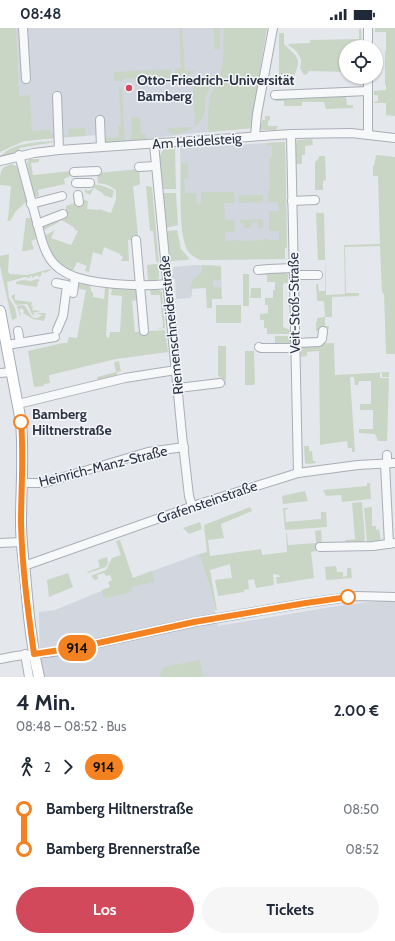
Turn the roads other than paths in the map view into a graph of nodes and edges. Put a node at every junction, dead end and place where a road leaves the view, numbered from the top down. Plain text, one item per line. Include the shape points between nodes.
1 (23, 28) edge
2 (273, 28) edge
3 (368, 28) edge
4 (368, 40) edge
5 (26, 79) dead end
6 (368, 84) edge
7 (368, 91) junction
8 (275, 94) dead end
9 (57, 96) dead end
10 (100, 120) dead end
11 (291, 134) junction
12 (368, 134) junction
13 (255, 136) junction
14 (395, 138) edge
15 (154, 144) junction
16 (101, 147) junction
17 (59, 150) junction
18 (19, 155) junction
19 (0, 161) edge
20 (156, 166) junction
21 (139, 167) dead end
22 (97, 171) dead end
23 (74, 172) dead end
24 (76, 183) dead end
25 (90, 183) dead end
26 (62, 196) dead end
27 (315, 200) dead end
28 (292, 201) junction
29 (31, 204) junction
30 (63, 214) dead end
31 (37, 224) junction
32 (136, 240) dead end
33 (258, 268) dead end
34 (294, 272) junction
35 (318, 275) dead end
36 (73, 276) junction
37 (56, 283) dead end
38 (167, 284) junction
39 (67, 285) junction
40 (140, 285) junction
41 (73, 293) dead end
42 (0, 311) edge
43 (18, 331) dead end
44 (144, 331) dead end
45 (323, 331) dead end
46 (20, 343) junction
47 (7, 345) junction
48 (295, 345) junction
49 (259, 349) dead end
50 (176, 370) junction
51 (4, 373) edge
52 (220, 383) dead end
53 (178, 388) junction
54 (18, 404) junction
55 (184, 447) junction
56 (387, 455) dead end
57 (389, 464) edge
58 (298, 473) junction
59 (22, 483) junction
60 (192, 506) junction
61 (22, 542) junction
62 (0, 543) edge
63 (392, 544) edge
64 (320, 547) dead end
65 (24, 566) junction
66 (395, 597) edge
67 (29, 654) junction
68 (0, 659) edge
69 (29, 677) edge
70 (39, 677) edge

1 - 5 street
2 - 13 street
3 - 4 street
6 - 7 street
7 - 8 street
7 - 12 street
9 - 17 street
10 - 16 street
11 - 12 street, Am Heidelsteig
11 - 13 street, Am Heidelsteig
11 - 28 street, Veit-Stoß-Straße
12 - 14 street, Am Heidelsteig
13 - 15 street, Am Heidelsteig
15 - 16 street, Am Heidelsteig
15 - 20 street, Riemenschneiderstraße
16 - 17 street, Am Heidelsteig
17 - 18 street, Am Heidelsteig
18 - 19 street, Am Heidelsteig
18 - 29 street
20 - 21 street
20 - 38 street, Riemenschneiderstraße
22 - 23 street
24 - 25 street
26 - 29 street
27 - 28 street
28 - 34 street, Veit-Stoß-Straße
29 - 31 street
30 - 31 street
31 - 36 street via 47,254 53,263 63,272
32 - 40 street
33 - 34 street
34 - 35 street
34 - 48 street, Veit-Stoß-Straße
36 - 39 street
36 - 40 street via 110,283
36 - 41 street
37 - 39 street
38 - 40 street
38 - 50 street, Riemenschneiderstraße
39 - 46 street via 63,316 56,334
40 - 44 street
42 - 47 main road
43 - 46 street
45 - 48 street via 319,342
46 - 47 street
47 - 51 main road
48 - 49 street
48 - 58 street, Veit-Stoß-Straße
50 - 53 street, Riemenschneiderstraße
50 - 54 street via 125,378
51 - 54 main road
52 - 53 street
53 - 55 street, Riemenschneiderstraße
54 - 59 main road via 22,439
55 - 59 street, Heinrich-Manz-Straße via 148,452 44,483
55 - 60 street, Riemenschneiderstraße
56 - 57 street
57 - 58 street, Grafensteinstraße via 358,465
57 - 63 street
58 - 60 street, Grafensteinstraße
59 - 61 main road
60 - 65 street, Grafensteinstraße
61 - 62 street
61 - 65 main road
63 - 64 street
65 - 67 main road
66 - 67 street via 357,596 306,603 194,622 80,647
67 - 68 street
67 - 69 street
67 - 70 main road

